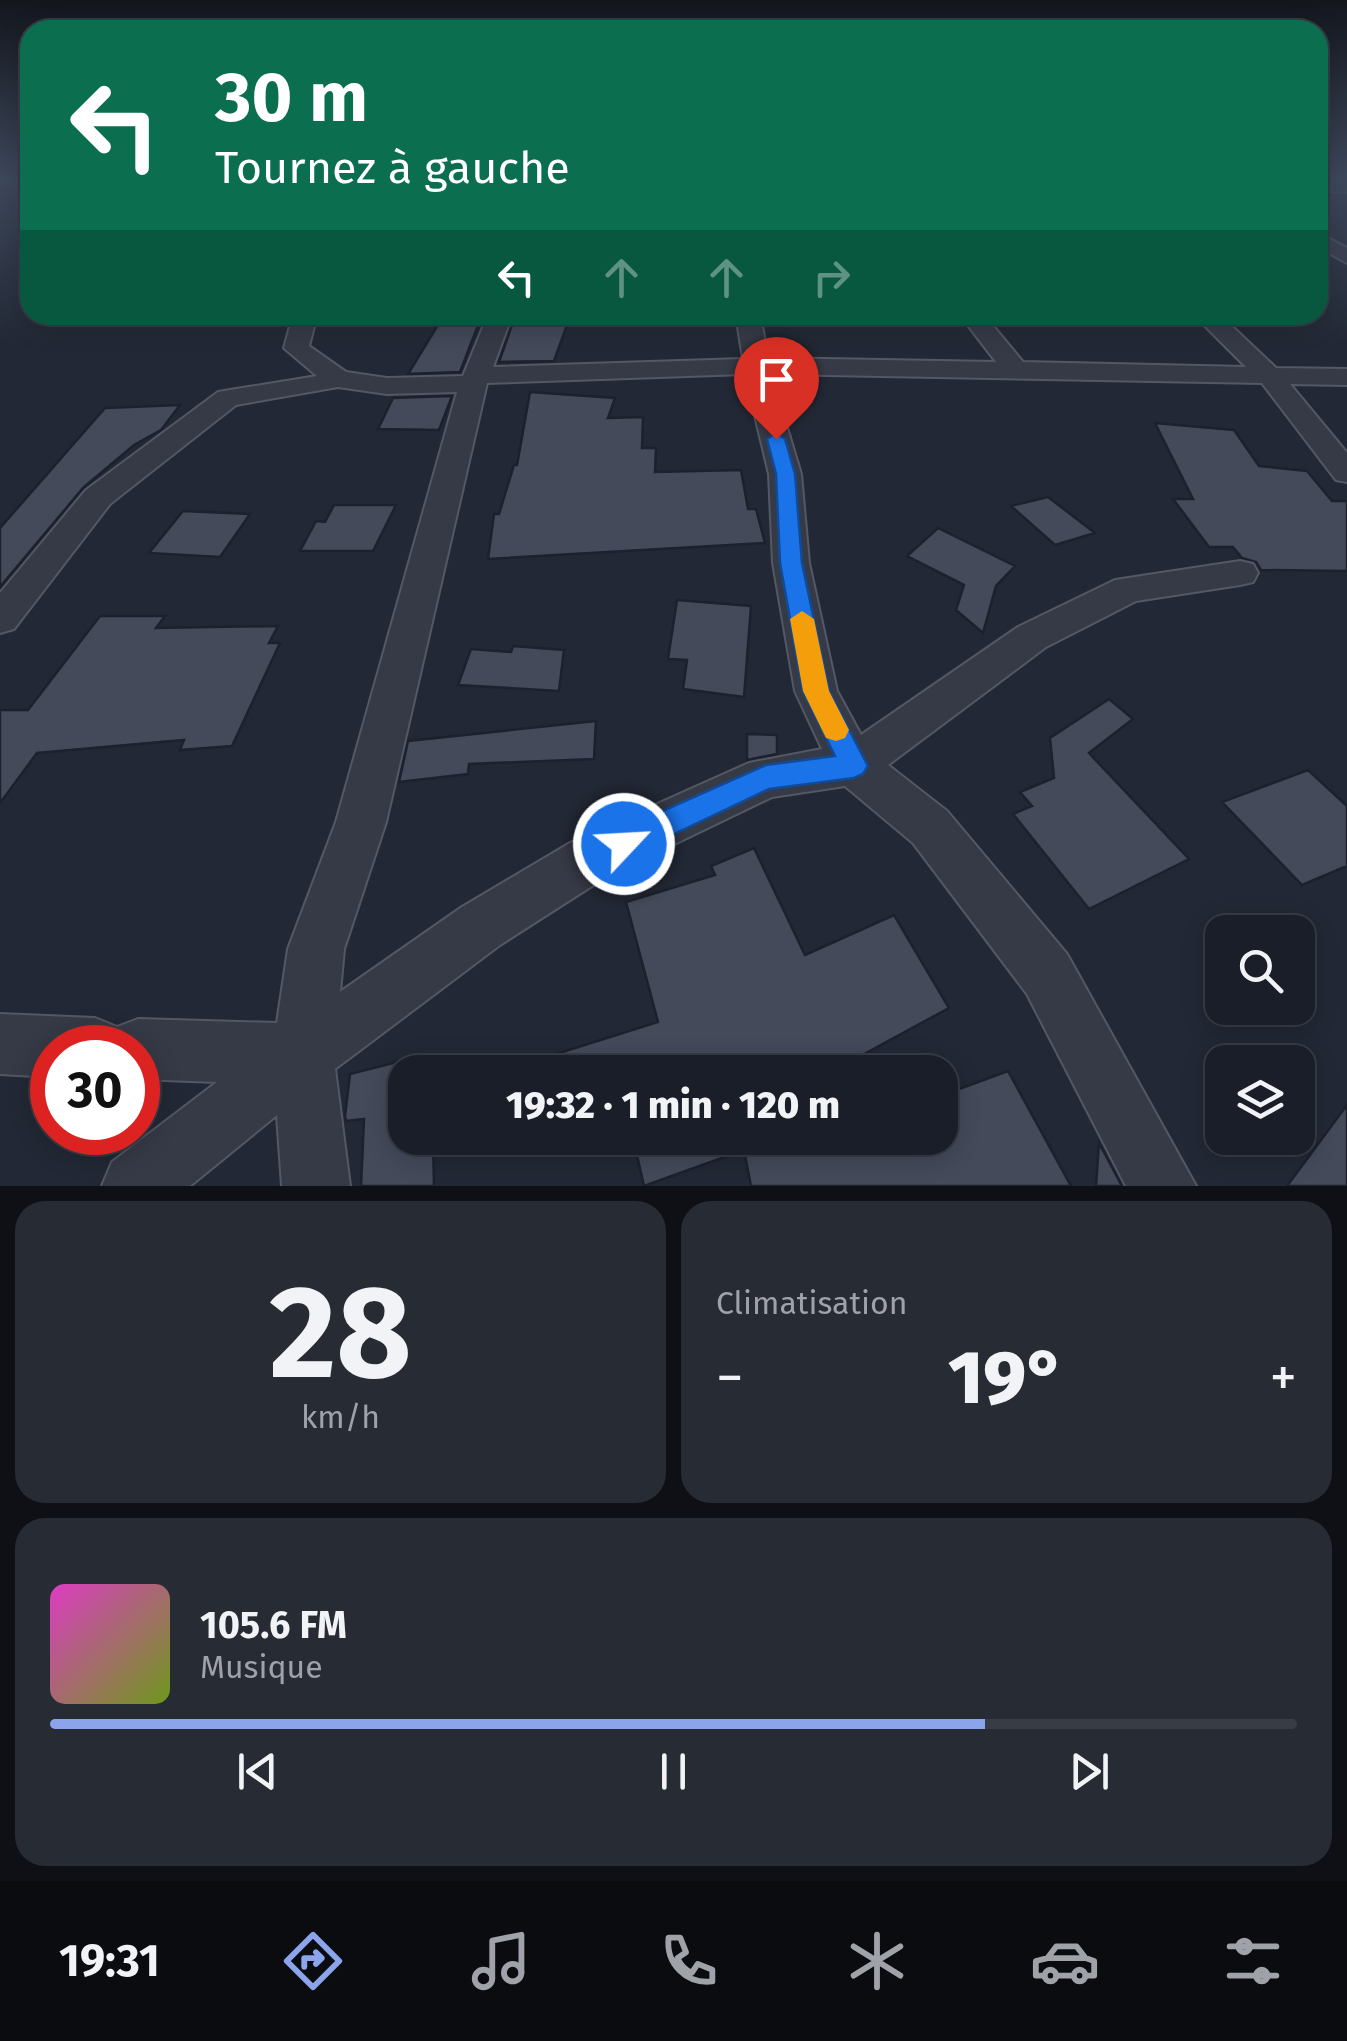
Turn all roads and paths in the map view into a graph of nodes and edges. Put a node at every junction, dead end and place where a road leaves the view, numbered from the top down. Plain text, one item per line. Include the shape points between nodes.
1 (302, 325) edge
2 (496, 325) edge
3 (749, 325) edge
4 (980, 325) edge
5 (1216, 325) edge
6 (756, 369) junction
7 (1016, 370) junction
8 (1270, 376) junction
9 (1347, 378) edge
10 (338, 379) junction
11 (475, 380) junction
12 (1347, 472) edge
13 (1240, 573) dead end
14 (0, 618) edge
15 (854, 766) junction
16 (0, 1044) edge
17 (30, 1045) edge
18 (160, 1050) edge
19 (304, 1056) junction
20 (136, 1186) edge
21 (316, 1186) edge
22 (1162, 1186) edge

1 - 10 street via 296,348
2 - 11 street
3 - 6 street
4 - 7 street
5 - 8 street
6 - 7 street
6 - 11 street
6 - 15 street via 785,474 791,563 816,691
7 - 8 street
8 - 9 street
8 - 12 street
10 - 11 street via 387,386
10 - 14 street via 228,398 98,497
11 - 19 street via 361,822 316,949
13 - 15 street via 1128,589 1048,629
15 - 19 street via 766,777 588,860 481,926
15 - 22 street via 930,827 1046,974
16 - 17 street
18 - 19 street
19 - 20 street
19 - 21 street

